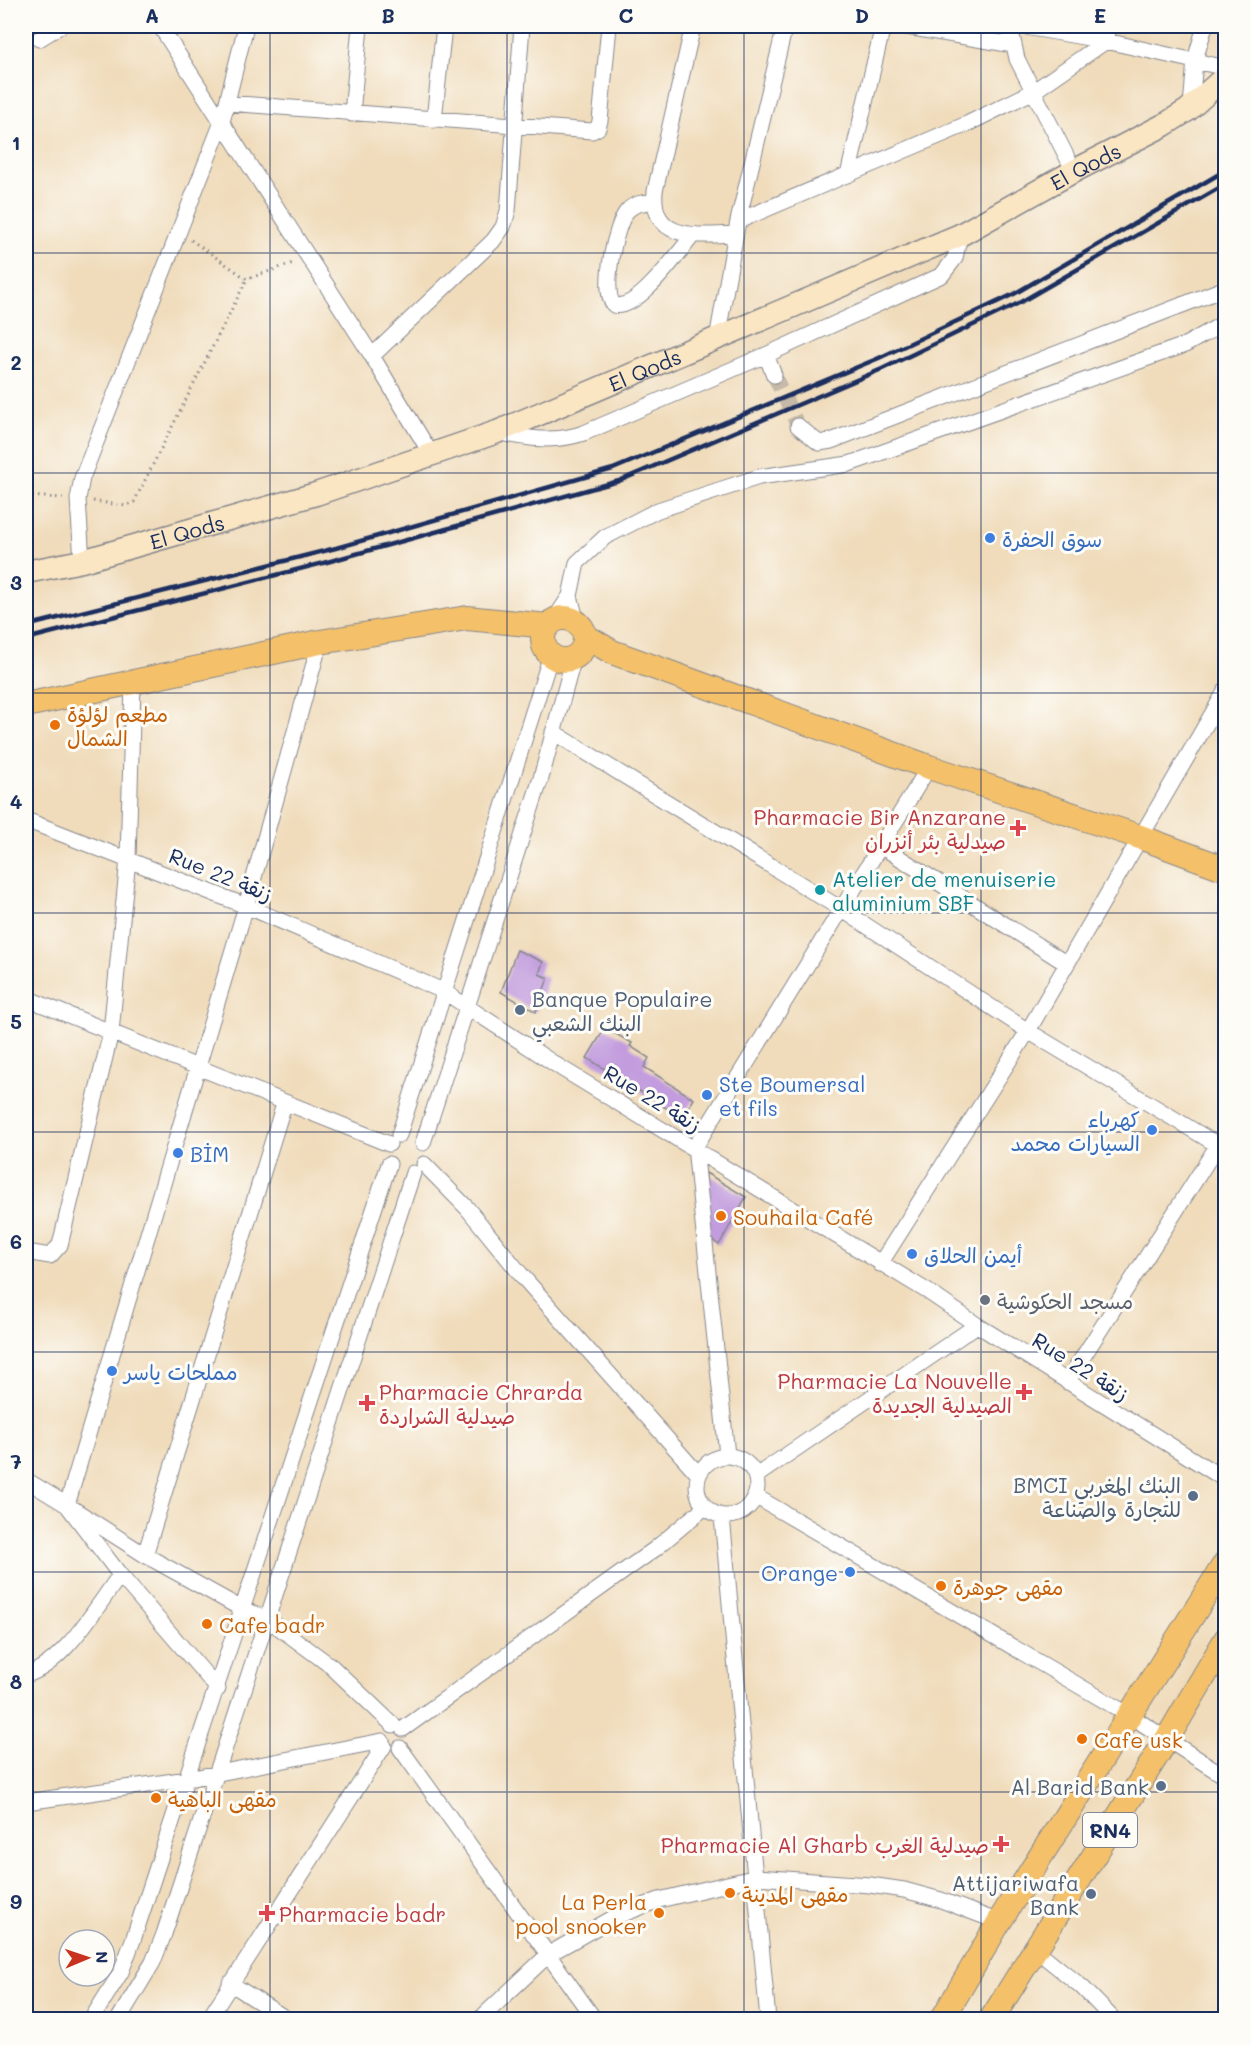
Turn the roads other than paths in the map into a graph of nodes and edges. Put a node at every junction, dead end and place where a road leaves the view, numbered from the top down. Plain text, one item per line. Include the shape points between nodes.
1 (60, 26) edge
2 (160, 26) edge
3 (246, 26) edge
4 (360, 26) edge
5 (444, 26) edge
6 (522, 26) edge
7 (609, 26) edge
8 (693, 26) edge
9 (785, 26) edge
10 (883, 26) edge
11 (901, 26) edge
12 (1010, 26) edge
13 (1020, 26) edge
14 (1110, 26) edge
15 (1204, 26) edge
16 (39, 39) dead end
17 (1106, 41) junction
18 (1014, 45) junction
19 (1195, 60) junction
20 (1226, 68) edge
21 (1226, 76) edge
22 (1034, 91) junction
23 (226, 103) junction
24 (1191, 107) junction
25 (352, 114) junction
26 (434, 120) junction
27 (222, 122) junction
28 (513, 125) junction
29 (1074, 171) junction
30 (848, 175) junction
31 (654, 202) junction
32 (737, 228) junction
33 (693, 235) junction
34 (960, 235) junction
35 (1226, 288) edge
36 (1226, 322) edge
37 (717, 339) junction
38 (766, 355) junction
39 (372, 356) junction
40 (774, 375) tunnel mouth
41 (798, 426) tunnel mouth
42 (497, 432) junction
43 (431, 454) junction
44 (82, 561) junction
45 (26, 572) edge
46 (570, 596) junction
47 (564, 639) junction
48 (320, 642) junction
49 (134, 683) junction
50 (1226, 690) edge
51 (26, 705) edge
52 (553, 732) junction
53 (929, 767) junction
54 (26, 820) edge
55 (1140, 837) junction
56 (882, 846) junction
57 (128, 859) junction
58 (1224, 866) edge
59 (246, 906) junction
60 (841, 909) junction
61 (1067, 964) junction
62 (443, 991) junction
63 (26, 998) edge
64 (467, 1006) junction
65 (1028, 1031) junction
66 (111, 1032) junction
67 (197, 1066) junction
68 (284, 1104) junction
69 (394, 1140) junction
70 (1223, 1142) edge
71 (423, 1143) junction
72 (695, 1147) junction
73 (389, 1164) junction
74 (418, 1168) junction
75 (26, 1252) edge
76 (880, 1264) junction
77 (977, 1325) junction
78 (1067, 1382) junction
79 (727, 1455) junction
80 (699, 1475) junction
81 (756, 1476) junction
82 (26, 1480) edge
83 (1226, 1480) edge
84 (756, 1496) junction
85 (67, 1505) junction
86 (705, 1507) junction
87 (722, 1516) junction
88 (145, 1554) junction
89 (1226, 1562) edge
90 (120, 1575) junction
91 (242, 1609) junction
92 (266, 1618) junction
93 (1226, 1639) edge
94 (26, 1675) edge
95 (218, 1689) junction
96 (1129, 1715) junction
97 (398, 1727) junction
98 (1167, 1739) junction
99 (389, 1745) junction
100 (218, 1772) junction
101 (1226, 1777) edge
102 (188, 1779) junction
103 (26, 1802) edge
104 (757, 1877) junction
105 (999, 1922) junction
106 (1035, 1949) junction
107 (549, 1954) junction
108 (230, 1983) junction
109 (91, 2019) edge
110 (118, 2019) edge
111 (208, 2019) edge
112 (288, 2019) edge
113 (479, 2019) edge
114 (595, 2019) edge
115 (768, 2019) edge
116 (942, 2019) edge
117 (991, 2019) edge
118 (1114, 2019) edge

1 - 16 street
2 - 27 street
3 - 23 street
4 - 25 street
5 - 26 street
6 - 28 street
7 - 28 street via 598,128 592,131
8 - 31 street
9 - 32 street
10 - 30 street
11 - 18 street
12 - 18 street
13 - 17 street
14 - 17 street
15 - 19 street
17 - 19 street
17 - 22 street
18 - 22 street
19 - 20 street
19 - 24 street
21 - 24 street, El Qods
22 - 29 street
22 - 30 street
23 - 25 street
23 - 27 street
24 - 29 street, El Qods
25 - 26 street
26 - 28 street
27 - 39 street
27 - 44 street via 82,478 78,499
28 - 39 street via 508,211 503,227
29 - 34 street, El Qods
30 - 32 street
31 - 33 street via 660,221 672,230
31 - 33 street via 634,205 621,220 613,247 608,292 614,305 627,304 651,285
32 - 33 street
32 - 37 street
34 - 37 street, El Qods
34 - 38 street via 956,258 942,275
35 - 41 street via 831,441 819,443
36 - 46 street via 1185,345 849,464 759,477 658,510 605,537 577,563
37 - 42 street, El Qods
38 - 40 street
38 - 42 street via 573,437 546,440
39 - 43 street
42 - 43 street, El Qods
43 - 44 street, El Qods via 316,494
44 - 45 street, El Qods
46 - 47 street
46 - 47 street
47 - 48 main road via 506,622 467,618
47 - 52 street
47 - 53 main road via 612,652
47 - 62 street
48 - 49 main road
48 - 59 street
49 - 51 main road
49 - 57 street
50 - 55 street
52 - 60 street
52 - 64 street
53 - 55 main road
53 - 56 street
54 - 57 street, Rue 22 زنقة
55 - 58 main road
55 - 61 street
56 - 60 street
56 - 61 street
57 - 59 street, Rue 22 زنقة
57 - 66 street
59 - 62 street, Rue 22 زنقة
59 - 67 street
60 - 65 street
60 - 72 street
61 - 65 street
62 - 64 street, Rue 22 زنقة
62 - 69 street
63 - 66 street
64 - 71 street
64 - 72 street, Rue 22 زنقة
65 - 70 street
65 - 76 street
66 - 67 street
66 - 75 street via 60,1245 50,1256
67 - 68 street
67 - 85 street
68 - 69 street
68 - 88 street
69 - 71 street via 413,1135
69 - 73 street via 386,1158
70 - 78 street
71 - 74 street via 426,1150
72 - 76 street, Rue 22 زنقة
72 - 79 street
73 - 74 street via 400,1173
73 - 91 street
74 - 80 street via 467,1208
74 - 92 street
76 - 77 street, Rue 22 زنقة via 927,1290
77 - 78 street, Rue 22 زنقة
77 - 81 street
78 - 83 street, Rue 22 زنقة
79 - 80 street via 710,1461
79 - 81 street via 744,1461
80 - 86 street via 697,1492
81 - 84 street
82 - 85 street
84 - 87 street via 742,1512
84 - 96 street
85 - 88 street
85 - 90 street
86 - 87 street
86 - 97 street via 655,1550
87 - 104 street
88 - 91 street
89 - 96 main road, RN4
90 - 94 street via 77,1634 47,1664
90 - 95 street
91 - 92 street
91 - 95 street
92 - 97 street via 331,1666
92 - 100 street
93 - 98 main road, RN4
95 - 102 street
96 - 98 street
96 - 105 main road, RN4
97 - 99 street via 383,1730
97 - 99 street via 406,1739
98 - 101 street
98 - 106 main road, RN4
99 - 100 street
99 - 107 street
99 - 108 street
100 - 102 street
100 - 110 street via 153,1962
102 - 103 street
102 - 109 street via 121,1972
104 - 105 street via 904,1890
104 - 107 street via 659,1900 615,1917
104 - 115 street
105 - 116 main road, RN4
106 - 117 main road, RN4
106 - 118 street via 1082,1986
107 - 113 street
107 - 114 street
108 - 111 street
108 - 112 street

